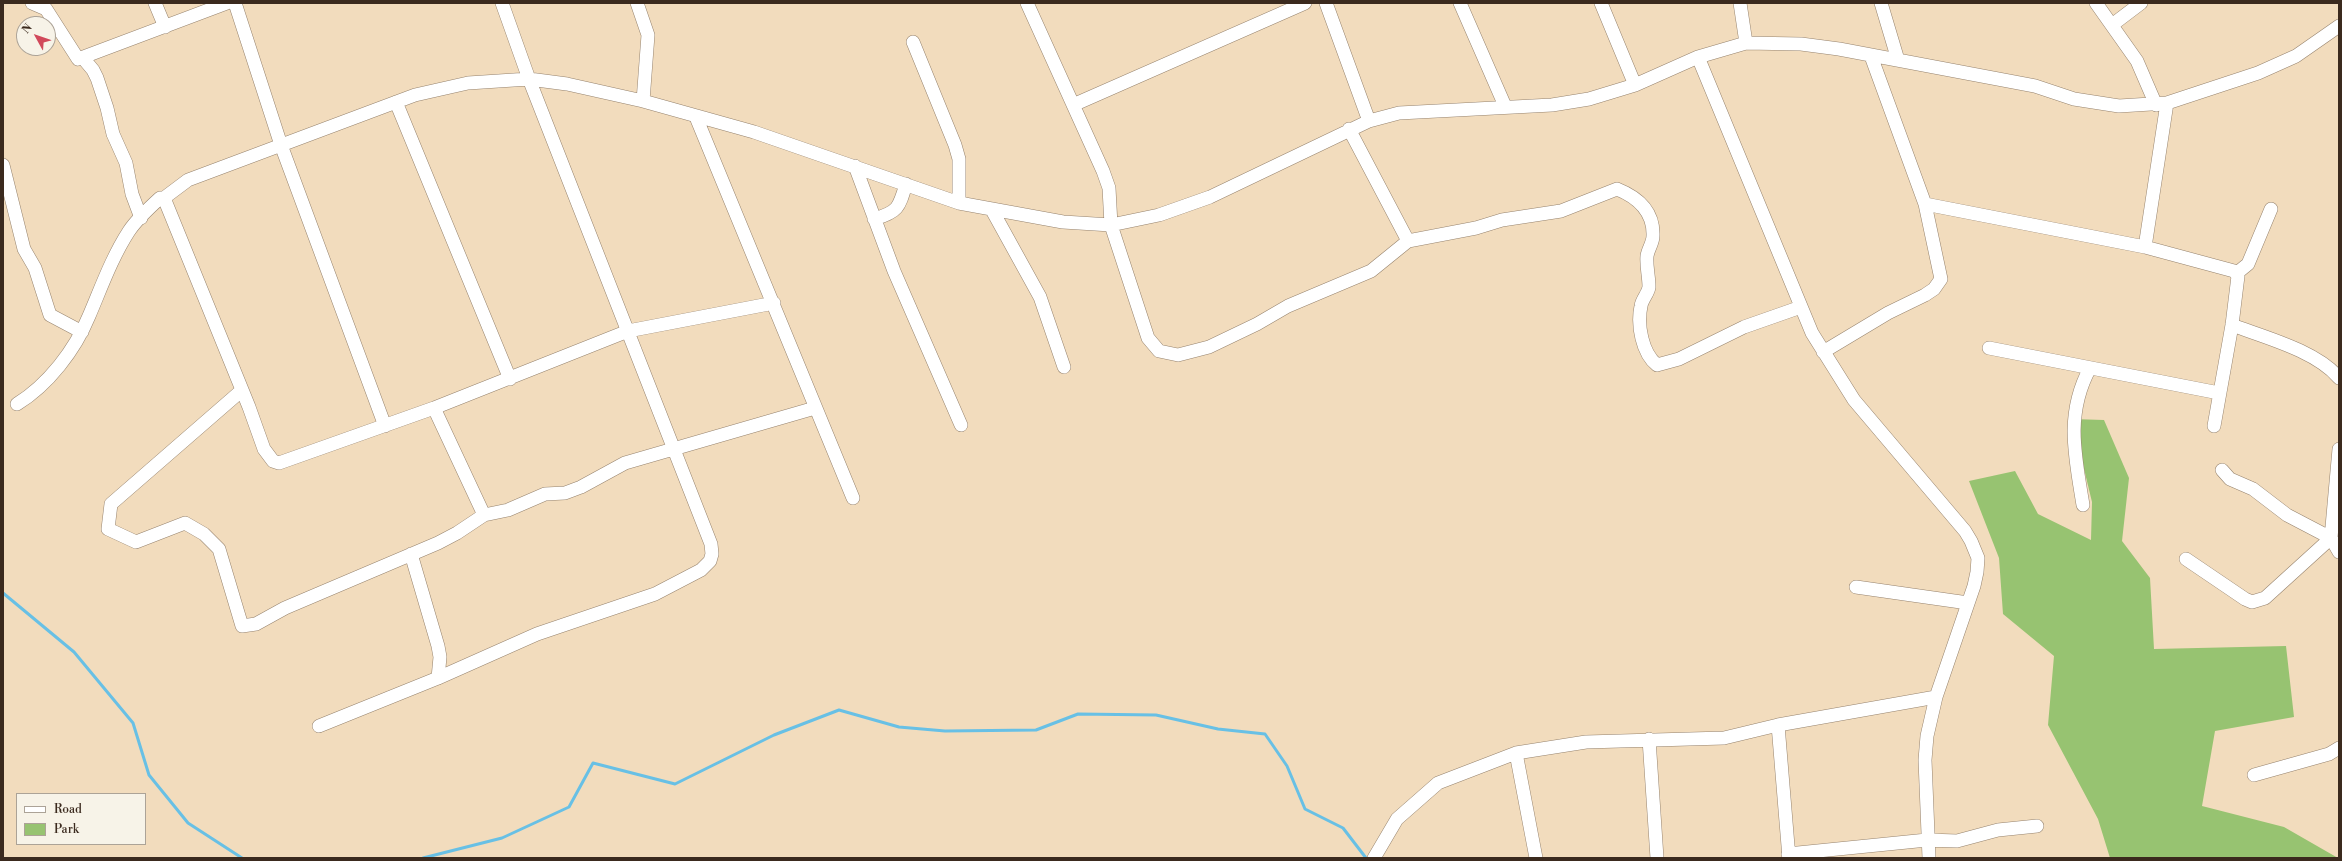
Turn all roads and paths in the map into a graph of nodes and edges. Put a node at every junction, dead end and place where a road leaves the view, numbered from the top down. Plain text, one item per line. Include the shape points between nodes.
1 (32, 3) edge
2 (155, 3) edge
3 (227, 3) edge
4 (235, 3) edge
5 (502, 3) edge
6 (637, 3) edge
7 (1027, 3) edge
8 (1305, 3) edge
9 (1326, 3) edge
10 (1460, 3) edge
11 (1601, 3) edge
12 (1740, 3) edge
13 (1881, 3) edge
14 (2096, 3) edge
15 (2141, 3) edge
16 (2112, 25) junction
17 (2339, 26) edge
18 (165, 27) junction
19 (913, 42) dead end
20 (1746, 43) junction
21 (1871, 56) junction
22 (1698, 57) junction
23 (83, 58) junction
24 (1898, 60) junction
25 (529, 79) junction
26 (1635, 84) junction
27 (643, 101) junction
28 (396, 102) junction
29 (2161, 104) junction
30 (1073, 105) junction
31 (1505, 106) junction
32 (696, 117) junction
33 (1368, 121) junction
34 (1349, 130) junction
35 (281, 145) junction
36 (3, 165) edge
37 (855, 166) junction
38 (906, 184) junction
39 (164, 198) junction
40 (959, 203) junction
41 (1924, 204) junction
42 (2271, 209) dead end
43 (992, 210) junction
44 (141, 218) junction
45 (874, 219) junction
46 (1111, 225) junction
47 (1408, 241) junction
48 (2145, 247) junction
49 (2237, 273) junction
50 (774, 303) junction
51 (1801, 307) junction
52 (2232, 325) junction
53 (628, 331) junction
54 (82, 332) junction
55 (1989, 348) dead end
56 (1823, 352) junction
57 (1064, 367) dead end
58 (2090, 368) junction
59 (2339, 378) edge
60 (510, 379) junction
61 (241, 391) junction
62 (2219, 393) junction
63 (16, 404) dead end
64 (434, 408) junction
65 (815, 408) junction
66 (962, 425) dead end
67 (385, 426) junction
68 (2214, 426) dead end
69 (672, 448) junction
70 (2339, 449) edge
71 (2222, 470) dead end
72 (853, 498) dead end
73 (2083, 505) dead end
74 (484, 515) junction
75 (2331, 538) junction
76 (2339, 552) edge
77 (411, 554) junction
78 (2186, 559) dead end
79 (1856, 587) dead end
80 (1968, 603) junction
81 (438, 678) junction
82 (1936, 697) junction
83 (1778, 725) junction
84 (319, 726) dead end
85 (1649, 739) junction
86 (2339, 748) edge
87 (1516, 753) junction
88 (2254, 775) dead end
89 (2037, 826) dead end
90 (1926, 840) junction
91 (1788, 856) edge
92 (1374, 858) edge
93 (1536, 858) edge
94 (1657, 858) edge
95 (1929, 858) edge

1 - 23 street via 46,9 78,59
2 - 18 street
3 - 18 street
4 - 35 street
5 - 25 street
6 - 27 street via 648,35
7 - 30 street
8 - 30 street
9 - 33 street
10 - 31 street
11 - 26 street
12 - 20 street
13 - 24 street
14 - 16 street
15 - 16 street
16 - 29 street via 2137,60
17 - 29 street via 2296,56 2275,66
18 - 23 street
19 - 40 street via 956,145 959,159
20 - 21 street via 1801,44
20 - 22 street
21 - 24 street
21 - 41 street
22 - 26 street
22 - 51 street
23 - 44 street via 97,78 113,134 126,163 132,194
24 - 29 street via 2035,86 2100,104
25 - 27 street via 567,84
25 - 28 street via 468,83 415,94
25 - 53 street
26 - 31 street via 1589,99 1559,104
27 - 32 street
28 - 35 street
28 - 60 street
29 - 48 street
30 - 46 street via 1109,188
31 - 33 street via 1399,113
32 - 37 street via 754,132
32 - 50 street
33 - 34 street
34 - 46 street via 1210,197 1158,215
34 - 47 street
35 - 39 street via 188,180
35 - 67 street
36 - 54 street via 24,249 35,268 50,314
37 - 38 street
37 - 45 street
38 - 40 street
38 - 45 street via 899,207 894,212
39 - 44 street via 160,198
39 - 61 street
40 - 43 street
41 - 48 street
41 - 56 street via 1942,274 1938,284 1925,295 1888,313
42 - 49 street via 2248,264
43 - 46 street via 1063,222
43 - 57 street via 1040,297
44 - 54 street via 129,231
45 - 66 street via 894,271
46 - 47 street via 1148,338 1159,351 1178,355 1209,347 1288,306 1371,271
47 - 51 street via 1476,228 1502,220 1561,211 1617,189 1642,203 1647,209 1652,229 1653,236 1647,255 1648,287 1643,299 1641,336 1647,356 1657,365 1679,359 1744,327
48 - 49 street via 2231,269
49 - 52 street
50 - 53 street
50 - 65 street
51 - 56 street
52 - 59 street via 2288,346 2323,364
52 - 62 street
53 - 60 street
53 - 69 street
54 - 63 street via 48,378 33,394
55 - 58 street
56 - 80 street via 1854,400 1971,541 1978,558 1977,572
58 - 62 street
58 - 73 street via 2080,389 2073,438
60 - 64 street
61 - 67 street via 264,449 273,461 279,463
61 - 77 street via 112,504 108,529 136,542 185,523 204,534 219,549 242,626 256,624 285,608
62 - 68 street
64 - 67 street
64 - 74 street
65 - 69 street
65 - 72 street
69 - 74 street via 625,463 581,487 545,494 508,510
69 - 81 street via 711,544 710,561 701,570 655,594 537,634
70 - 75 street
71 - 75 street via 2230,479 2253,489 2287,515
74 - 77 street via 458,533
75 - 76 street
75 - 78 street via 2258,602 2245,599
77 - 81 street via 438,646
79 - 80 street
80 - 82 street
81 - 84 street
82 - 83 street
82 - 90 street via 1927,736 1925,760
83 - 85 street via 1724,738 1686,741
83 - 91 street
85 - 87 street via 1586,742
85 - 94 street
86 - 88 street via 2329,754
87 - 92 street via 1438,783 1397,819
87 - 93 street
89 - 90 street via 1998,830 1957,841
90 - 91 street
90 - 95 street

